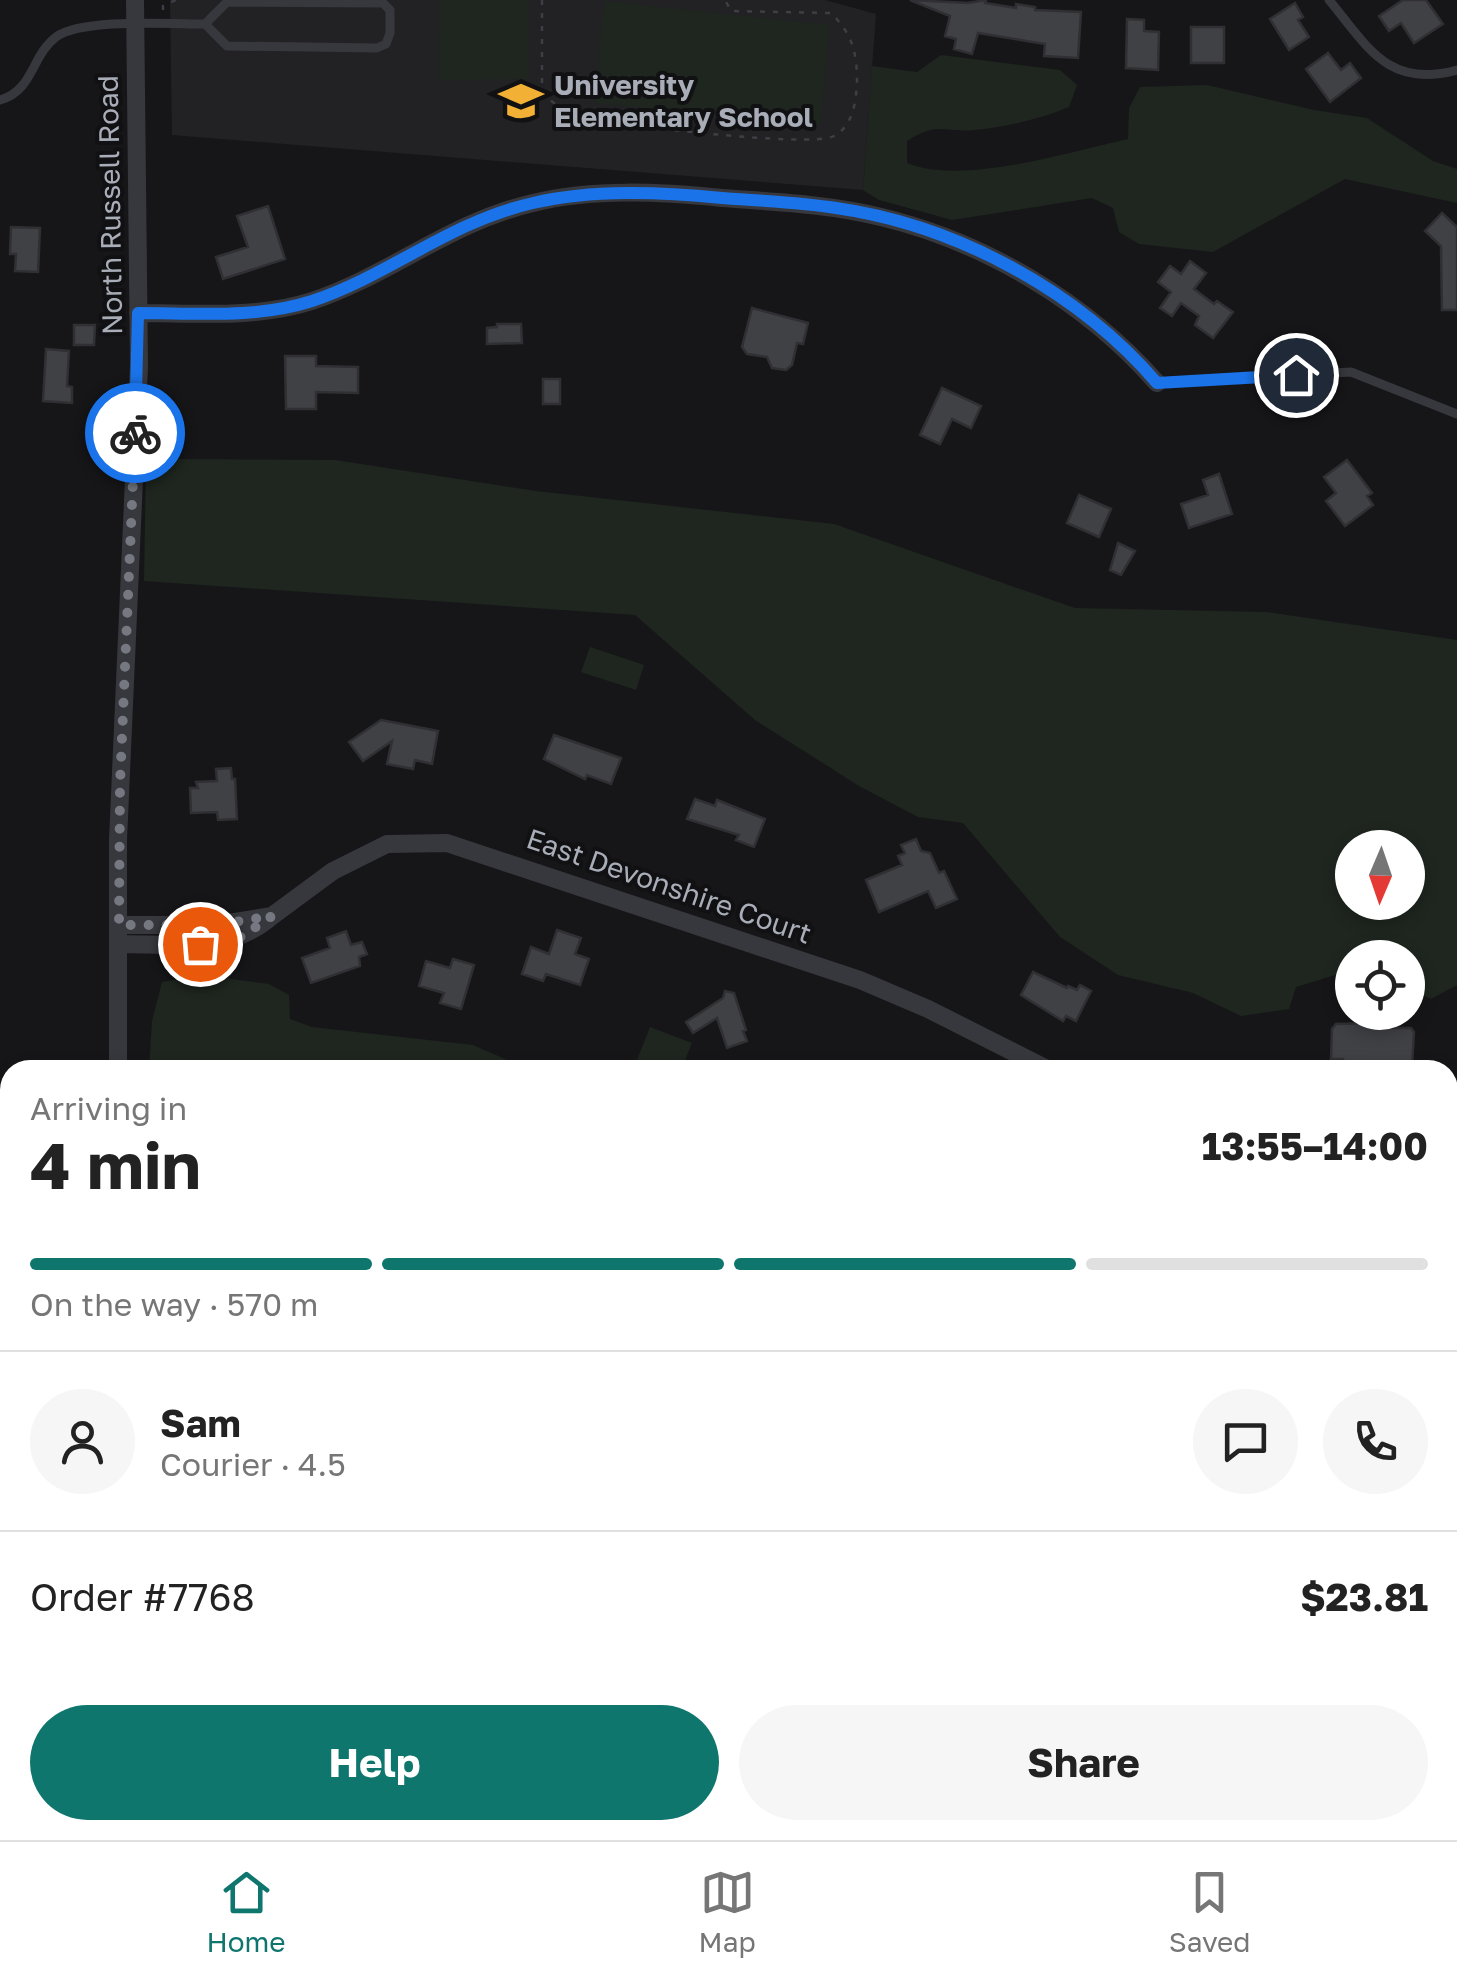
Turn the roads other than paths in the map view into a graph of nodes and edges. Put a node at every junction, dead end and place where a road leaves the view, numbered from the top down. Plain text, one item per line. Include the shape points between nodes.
1 (135, 0) edge
2 (1329, 0) edge
3 (136, 24) junction
4 (205, 24) junction
5 (1457, 70) edge
6 (0, 100) edge
7 (138, 313) junction
8 (1157, 383) joint
9 (1457, 414) edge
10 (119, 934) junction
11 (118, 1060) edge
12 (1030, 1060) edge

1 - 3 street, North Russell Road
2 - 5 lane via 1392,69 1426,76
3 - 4 lane
3 - 6 lane via 61,34 22,89
3 - 7 street, North Russell Road
4 - 4 lane via 227,46 377,48 390,34 390,10 370,2 227,2
7 - 8 street via 226,314 308,302 482,217 536,202 613,194 700,196 867,214 982,253 1069,303
7 - 10 street, North Russell Road
8 - 9 lane via 1351,372
10 - 11 street, North Russell Road
10 - 12 street, East Devonshire Court via 230,941 334,870 387,844 458,845 860,980

